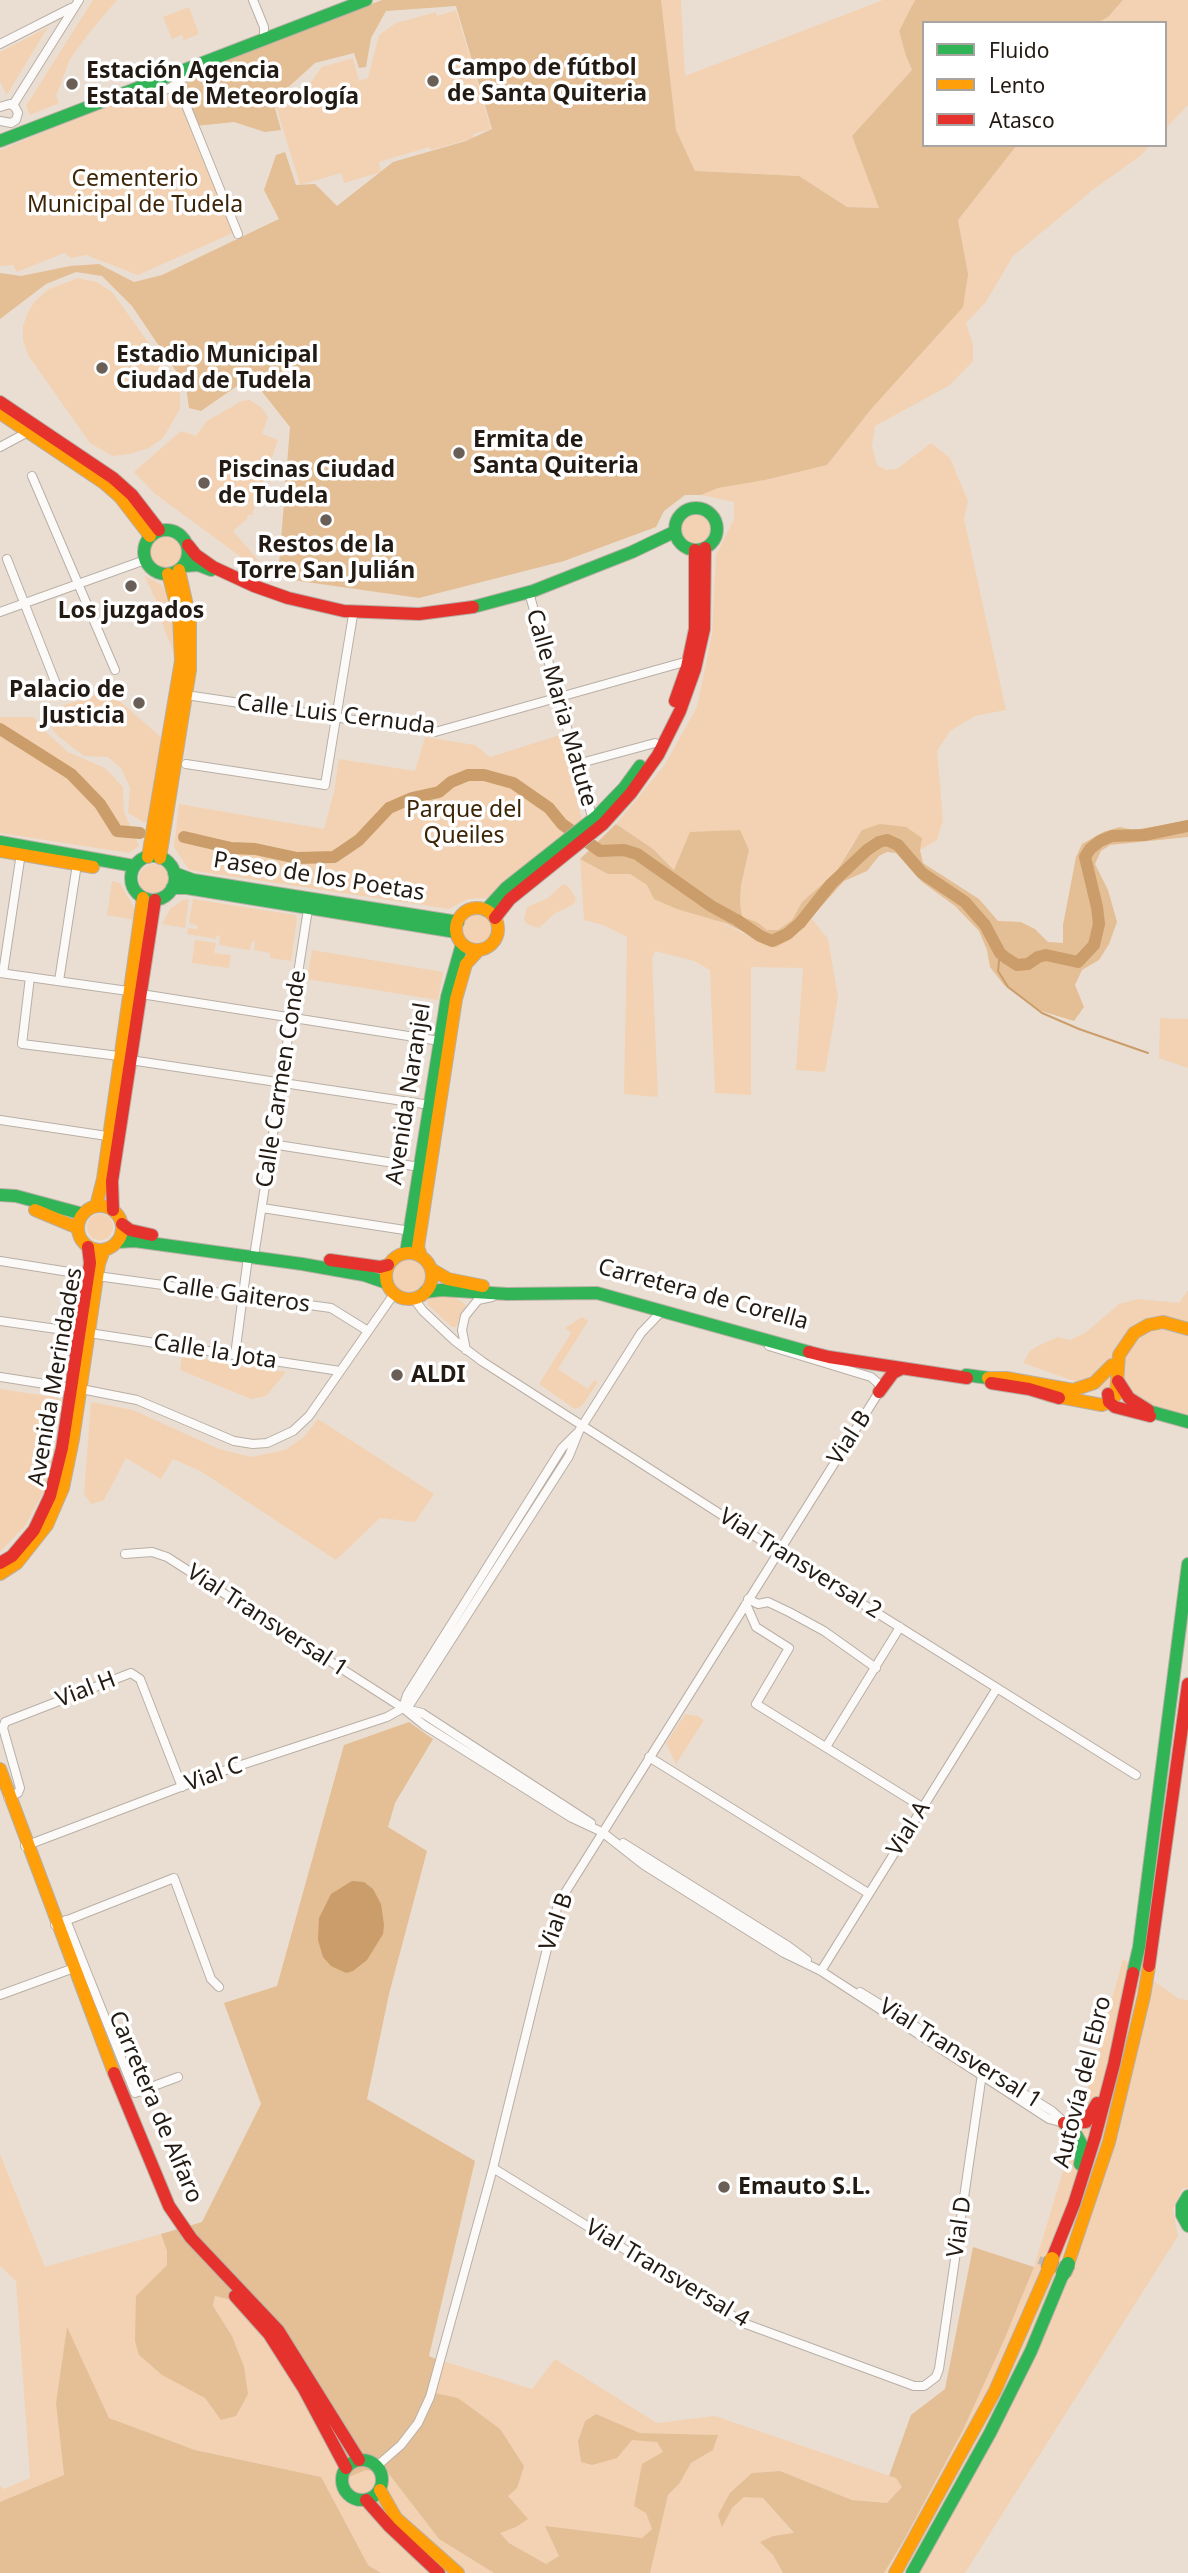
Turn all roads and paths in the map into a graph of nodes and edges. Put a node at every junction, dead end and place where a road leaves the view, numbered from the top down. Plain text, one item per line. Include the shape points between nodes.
1 (253, 0) edge
2 (353, 0) edge
3 (366, 0) edge
4 (76, 3) edge
5 (264, 34) junction
6 (0, 44) edge
7 (197, 66) junction
8 (177, 83) junction
9 (117, 96) junction
10 (10, 109) edge
11 (1, 131) edge
12 (238, 234) dead end
13 (0, 402) edge
14 (0, 413) edge
15 (28, 432) junction
16 (0, 447) edge
17 (32, 476) dead end
18 (155, 533) junction
19 (675, 535) junction
20 (188, 545) junction
21 (700, 549) junction
22 (7, 559) dead end
23 (145, 560) junction
24 (177, 570) junction
25 (79, 583) junction
26 (530, 596) junction
27 (25, 602) junction
28 (0, 612) edge
29 (353, 615) junction
30 (688, 661) junction
31 (115, 670) dead end
32 (58, 689) dead end
33 (186, 695) junction
34 (558, 697) junction
35 (337, 718) junction
36 (654, 743) junction
37 (186, 764) dead end
38 (577, 764) junction
39 (598, 822) junction
40 (0, 842) edge
41 (0, 851) edge
42 (21, 853) junction
43 (154, 857) junction
44 (77, 864) junction
45 (133, 870) junction
46 (173, 881) junction
47 (149, 899) junction
48 (308, 909) junction
49 (491, 914) junction
50 (459, 933) junction
51 (478, 951) junction
52 (1, 973) edge
53 (30, 977) junction
54 (59, 981) junction
55 (135, 992) junction
56 (291, 1017) junction
57 (440, 1041) junction
58 (125, 1058) junction
59 (281, 1082) junction
60 (430, 1105) junction
61 (0, 1120) edge
62 (107, 1136) junction
63 (271, 1144) junction
64 (420, 1167) junction
65 (0, 1195) edge
66 (0, 1203) edge
67 (96, 1206) junction
68 (262, 1208) junction
69 (113, 1210) junction
70 (83, 1214) junction
71 (122, 1224) junction
72 (78, 1228) junction
73 (411, 1231) junction
74 (110, 1246) junction
75 (88, 1247) junction
76 (252, 1253) junction
77 (413, 1254) junction
78 (0, 1261) edge
79 (388, 1265) junction
80 (431, 1269) junction
81 (93, 1275) junction
82 (391, 1289) junction
83 (507, 1294) junction
84 (420, 1295) junction
85 (243, 1296) junction
86 (640, 1304) junction
87 (662, 1311) junction
88 (1188, 1315) edge
89 (0, 1321) edge
90 (709, 1325) junction
91 (1188, 1329) edge
92 (368, 1331) junction
93 (641, 1332) junction
94 (84, 1333) junction
95 (778, 1349) junction
96 (466, 1350) junction
97 (235, 1355) junction
98 (849, 1361) junction
99 (872, 1365) junction
100 (1112, 1365) junction
101 (901, 1369) junction
102 (340, 1371) junction
103 (966, 1376) junction
104 (0, 1377) edge
105 (988, 1378) junction
106 (1118, 1381) junction
107 (76, 1389) junction
108 (879, 1392) junction
109 (1049, 1395) junction
110 (1109, 1402) junction
111 (1154, 1416) junction
112 (1186, 1421) edge
113 (581, 1429) junction
114 (778, 1551) junction
115 (125, 1554) dead end
116 (0, 1563) edge
117 (1188, 1564) edge
118 (0, 1574) edge
119 (747, 1602) junction
120 (900, 1628) junction
121 (876, 1668) junction
122 (1188, 1684) edge
123 (997, 1688) junction
124 (403, 1708) junction
125 (1188, 1740) edge
126 (826, 1747) junction
127 (649, 1757) junction
128 (0, 1769) edge
129 (1136, 1775) dead end
130 (0, 1781) edge
131 (182, 1787) junction
132 (8, 1797) junction
133 (922, 1807) junction
134 (603, 1832) junction
135 (26, 1845) junction
136 (868, 1893) junction
137 (59, 1923) junction
138 (73, 1969) junction
139 (1135, 1969) junction
140 (821, 1971) junction
141 (219, 1987) dead end
142 (0, 1995) edge
143 (1144, 1996) junction
144 (983, 2072) junction
145 (178, 2077) dead end
146 (1064, 2123) junction
147 (493, 2168) junction
148 (1188, 2196) edge
149 (1188, 2226) edge
150 (1050, 2264) junction
151 (929, 2383) joint
152 (359, 2460) junction
153 (377, 2466) junction
154 (346, 2468) junction
155 (380, 2490) junction
156 (366, 2500) junction
157 (439, 2573) edge
158 (458, 2573) edge
159 (895, 2573) edge
160 (912, 2573) edge

1 - 5 street
2 - 5 main road
3 - 7 main road
4 - 6 street
4 - 10 street
5 - 10 main road
7 - 8 street
7 - 9 main road
8 - 9 street via 151,93
8 - 12 street
9 - 11 main road
10 - 11 main road
13 - 18 main road via 113,478 132,495
14 - 15 main road
15 - 16 street
15 - 18 main road via 104,483
17 - 25 street
18 - 20 main road via 174,530
18 - 23 main road via 144,547
19 - 20 main road via 533,591 476,607 419,614 344,611 297,600 222,572
19 - 21 main road via 681,544
19 - 21 main road via 677,517 684,510 702,508 716,521 717,532 713,541
19 - 26 main road
20 - 24 main road via 189,556
21 - 30 main road via 695,629
21 - 39 main road via 704,629 680,711 658,755 631,793
22 - 27 street
23 - 24 main road via 154,571
23 - 25 street
24 - 29 main road via 198,565 283,600
24 - 33 main road via 192,644
24 - 43 main road via 181,653
25 - 27 street
25 - 31 street
26 - 29 main road via 446,615
26 - 34 street, Calle Maria Matute
27 - 28 street
27 - 32 street
29 - 35 street
30 - 34 street, Calle Luis Cernuda
30 - 36 main road via 673,707
33 - 35 street, Calle Luis Cernuda
33 - 43 main road
34 - 35 street, Calle Luis Cernuda via 435,732
34 - 38 street, Calle Maria Matute
35 - 37 street via 325,785
36 - 38 street
36 - 39 main road
38 - 39 street, Calle Maria Matute
39 - 49 main road
40 - 45 main road
41 - 42 main road
42 - 44 main road
42 - 52 street
43 - 45 main road
43 - 46 main road via 167,861
44 - 45 main road
44 - 54 street
45 - 47 main road via 133,888
46 - 47 main road via 168,894
46 - 48 main road, Paseo de los Poetas via 187,888
46 - 50 main road, Paseo de los Poetas via 193,880
47 - 55 main road
48 - 50 main road, Paseo de los Poetas
48 - 56 street, Calle Carmen Conde
49 - 50 main road via 480,908 466,911
49 - 51 main road via 497,938
50 - 51 main road
50 - 57 main road, Avenida Naranjel
51 - 77 main road, Avenida Naranjel via 467,964 456,999 418,1247
52 - 53 street
53 - 54 street
53 - 58 street via 22,1044
54 - 55 street
55 - 56 street
55 - 58 main road
56 - 57 street
56 - 59 street, Calle Carmen Conde
57 - 60 main road, Avenida Naranjel
58 - 59 street
58 - 62 main road
58 - 69 main road
59 - 60 street
59 - 63 street, Calle Carmen Conde
60 - 64 main road, Avenida Naranjel
61 - 62 street
62 - 67 main road
63 - 64 street
63 - 68 street, Calle Carmen Conde
64 - 73 main road, Avenida Naranjel
65 - 70 main road
66 - 72 main road via 27,1207
67 - 69 main road
67 - 70 main road
68 - 73 street
68 - 76 street, Calle Carmen Conde
69 - 71 main road
70 - 72 main road
71 - 74 main road via 121,1234
71 - 76 main road via 139,1233
72 - 75 main road
73 - 77 main road, Avenida Naranjel
74 - 75 main road
74 - 76 main road via 135,1241
74 - 81 main road, Avenida Merindades
75 - 81 main road, Avenida Merindades
76 - 79 main road
76 - 82 main road via 352,1272
76 - 85 street, Calle Carmen Conde
77 - 79 main road via 394,1258
77 - 80 main road
78 - 81 street, Calle Gaiteros
79 - 82 main road via 385,1278
80 - 84 main road via 432,1279
80 - 103 main road, Carretera de Corella via 448,1279 493,1288 592,1286 819,1349
81 - 85 street, Calle Gaiteros
81 - 94 main road, Avenida Merindades
82 - 84 main road via 405,1299
82 - 92 street
83 - 84 main road, Carretera de Corella via 456,1290
83 - 86 main road, Carretera de Corella via 597,1293
83 - 96 street via 478,1300 468,1310 462,1331
84 - 96 street, Vial Transversal 2 via 423,1311
85 - 92 street, Calle Gaiteros via 337,1310
85 - 97 street, Calle Carmen Conde
86 - 87 main road, Carretera de Corella
86 - 93 street
87 - 90 main road, Carretera de Corella
87 - 93 street
88 - 100 main road via 1151,1319 1134,1327 1118,1344
89 - 94 street, Calle la Jota
90 - 95 street, Carretera de Corella
90 - 98 main road, Carretera de Corella
91 - 106 main road via 1163,1322 1141,1328 1119,1355
92 - 102 street
93 - 113 street
94 - 97 street, Calle la Jota
94 - 107 main road, Avenida Merindades
95 - 98 main road
95 - 108 street, Carretera de Corella via 871,1377 879,1384
96 - 113 street, Vial Transversal 2
97 - 102 street, Calle la Jota
98 - 99 main road, Carretera de Corella
99 - 101 main road, Carretera de Corella
99 - 108 main road via 881,1373
100 - 105 main road via 1094,1383 1073,1390
100 - 110 main road
101 - 103 main road, Carretera de Corella
101 - 108 main road
102 - 107 street via 301,1426 283,1438 253,1444 234,1441 137,1400
103 - 105 main road
103 - 109 main road
104 - 107 street
105 - 110 main road
106 - 110 main road
106 - 111 main road via 1129,1398
107 - 116 main road, Avenida Merindades via 50,1496 34,1530
107 - 118 main road, Avenida Merindades via 63,1488 47,1525 17,1563
108 - 114 street, Vial B
109 - 110 main road via 1102,1405
109 - 111 main road
110 - 111 main road
111 - 112 main road
113 - 114 street, Vial Transversal 2
113 - 124 street via 562,1448
114 - 119 street, Vial B
114 - 120 street, Vial Transversal 2
115 - 124 street, Vial Transversal 1 via 152,1552 167,1557
117 - 139 main road, Autovía del Ebro
119 - 121 street, Vial Transversal 2 via 768,1602 789,1612
119 - 126 street via 756,1627 789,1648 756,1704
119 - 127 street, Vial B
120 - 121 street
120 - 123 street, Vial Transversal 2
121 - 126 street
122 - 143 main road, Autovía del Ebro
123 - 129 street, Vial Transversal 2
123 - 133 street, Vial A
124 - 131 street, Vial C
124 - 134 street, Vial Transversal 1 via 572,1818
125 - 143 main road via 1162,1933
126 - 133 street
127 - 134 street, Vial B
127 - 136 street
128 - 132 main road, Carretera de Alfaro
130 - 132 main road, Carretera de Alfaro
131 - 132 street, Vial H via 140,1679 131,1673 5,1722 20,1788
131 - 135 street, Vial C
132 - 135 main road, Carretera de Alfaro
133 - 136 street, Vial A
134 - 140 street, Vial Transversal 1 via 644,1865 784,1953
134 - 147 street, Vial B via 558,1903
135 - 137 main road, Carretera de Alfaro
136 - 140 street, Vial A
137 - 138 main road, Carretera de Alfaro
137 - 141 street via 174,1878 211,1979
137 - 145 street via 135,2093
138 - 142 street
138 - 152 main road, Carretera de Alfaro via 169,2206 191,2238 278,2330
138 - 154 main road, Carretera de Alfaro via 165,2207 193,2248 269,2334
139 - 146 main road via 1124,1989 1095,2111 1086,2122
139 - 150 main road, Autovía del Ebro via 1095,2137
140 - 144 street, Vial Transversal 1
143 - 160 main road, Autovía del Ebro via 1109,2142 1065,2269 1031,2351
144 - 146 street, Vial Transversal 1 via 1049,2119
144 - 151 street, Vial D via 939,2369
146 - 150 main road via 1083,2147 1082,2158
147 - 151 street, Vial Transversal 4 via 746,2324 914,2386
147 - 153 street, Vial B via 430,2397 418,2423
148 - 149 main road via 1182,2206
150 - 159 main road, Autovía del Ebro via 995,2391
152 - 153 main road
152 - 154 main road
153 - 155 main road via 383,2478
154 - 156 main road via 342,2479 345,2491
155 - 156 main road
155 - 158 main road via 396,2518
156 - 157 main road

